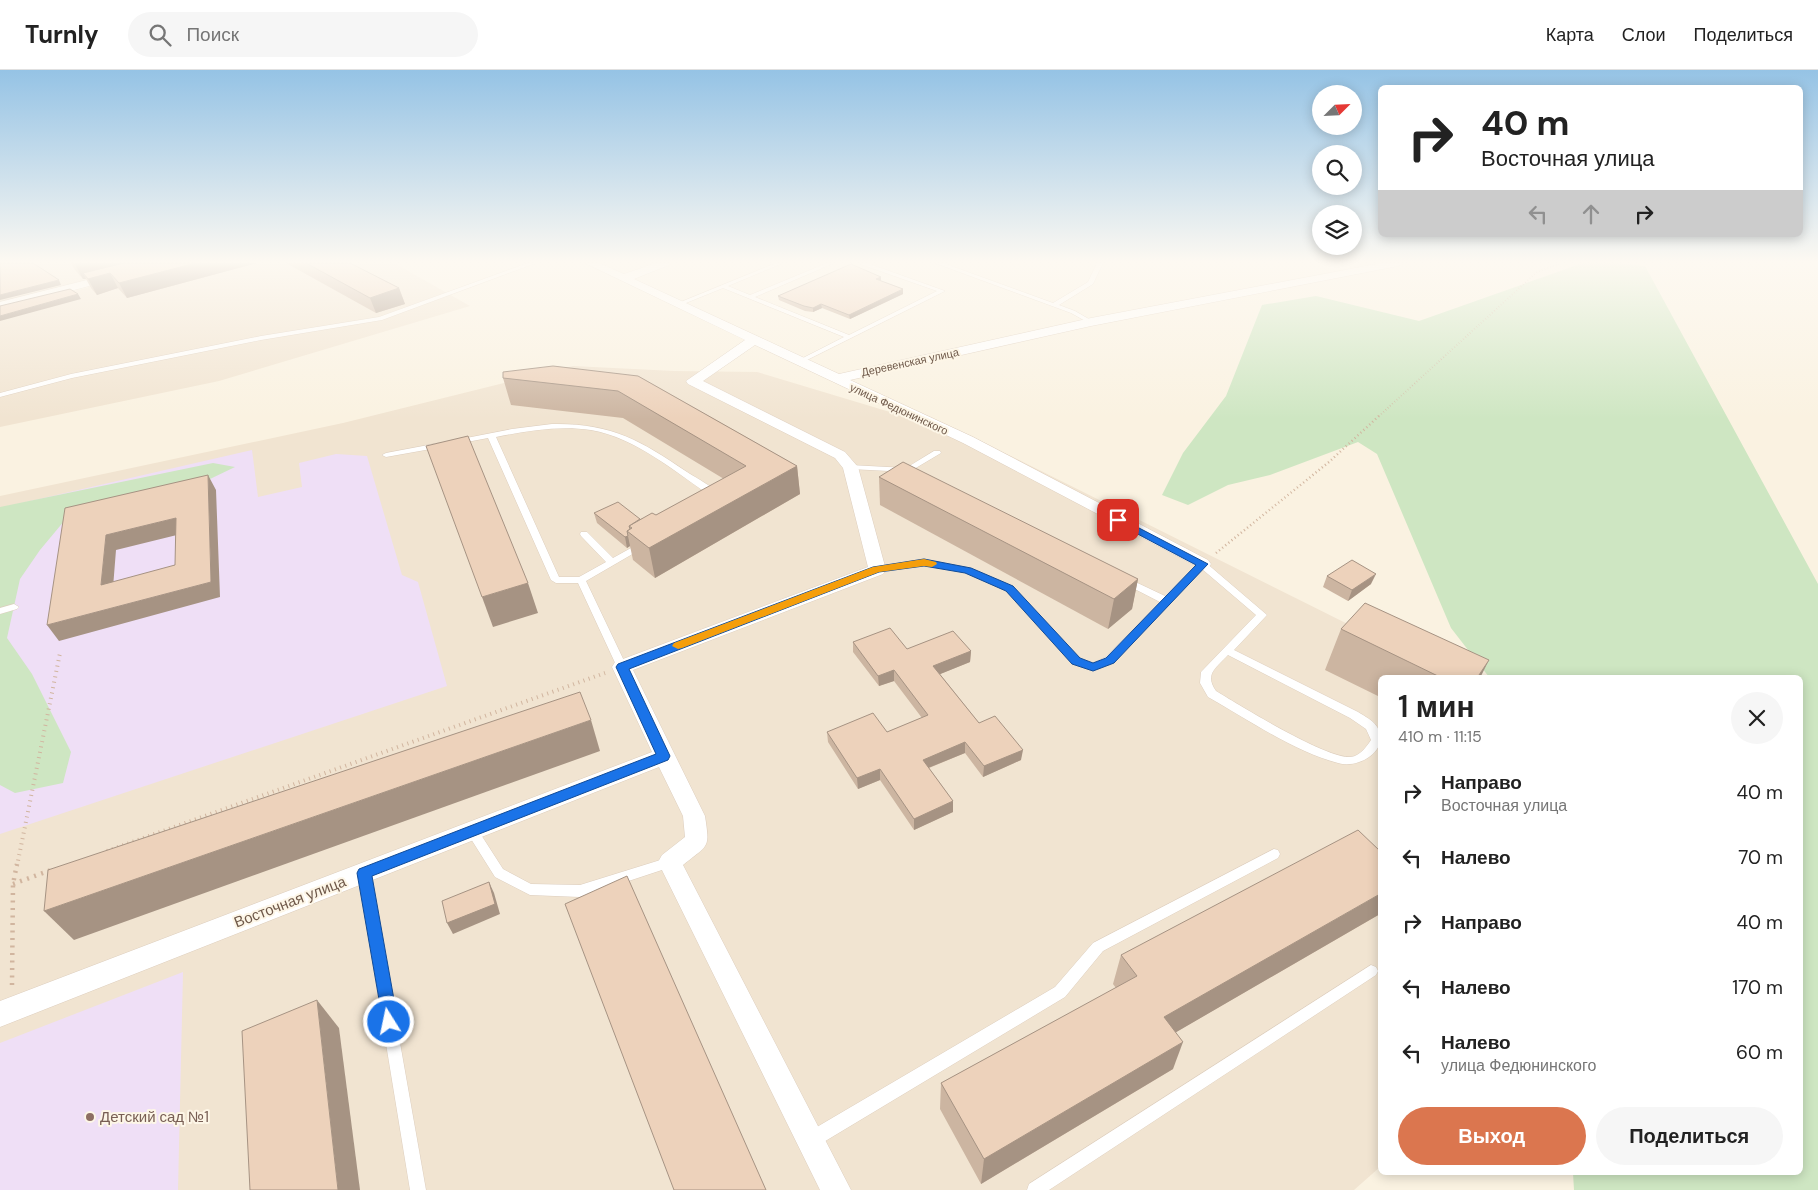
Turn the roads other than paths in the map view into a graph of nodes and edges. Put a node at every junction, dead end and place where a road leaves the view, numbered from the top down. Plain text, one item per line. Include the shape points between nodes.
1 (390, 315) edge
2 (702, 315) edge
3 (795, 315) edge
4 (893, 315) edge
5 (1079, 315) edge
6 (1126, 315) edge
7 (1091, 322) junction
8 (849, 337) junction
9 (754, 340) junction
10 (799, 362) junction
11 (835, 379) junction
12 (0, 396) edge
13 (491, 435) junction
14 (937, 453) dead end
15 (386, 455) dead end
16 (850, 467) junction
17 (909, 470) junction
18 (918, 475) edge
19 (715, 505) edge
20 (584, 534) dead end
21 (655, 538) edge
22 (612, 562) junction
23 (1202, 564) junction
24 (877, 570) junction
25 (1113, 574) edge
26 (581, 580) junction
27 (1166, 601) junction
28 (14, 607) dead end
29 (0, 611) edge
30 (1228, 651) junction
31 (622, 667) junction
32 (664, 756) junction
33 (472, 831) junction
34 (1274, 854) dead end
35 (670, 862) junction
36 (364, 873) junction
37 (1371, 971) dead end
38 (6, 1012) edge
39 (811, 1140) junction
40 (418, 1190) edge
41 (836, 1190) edge
42 (1035, 1190) edge

1 - 12 lane via 71,376
2 - 9 street, улица Федюнинского
3 - 8 lane
4 - 8 lane
5 - 7 lane
6 - 7 street, Деревенская улица
7 - 11 street, Деревенская улица
8 - 10 lane
9 - 10 street, улица Федюнинского
9 - 16 street via 693,381 840,455
10 - 11 street, улица Федюнинского
11 - 23 street, улица Федюнинского via 968,440
13 - 15 lane
13 - 19 lane via 552,427 607,431 631,441 724,500
13 - 26 lane via 556,580
14 - 17 lane
16 - 17 lane
16 - 24 street
17 - 18 lane
20 - 22 lane
21 - 22 lane
22 - 26 lane
23 - 27 lane
23 - 30 lane via 1262,616
24 - 27 lane via 924,562 967,570 1009,589 1076,661 1093,667 1110,660
24 - 31 street
25 - 27 lane
26 - 31 lane
28 - 29 lane
30 - 30 lane via 1370,726 1377,740 1368,755 1351,761 1327,756 1212,694 1205,682 1206,672
31 - 32 street
32 - 33 street, Восточная улица
32 - 35 street via 694,816 697,841
33 - 35 lane via 499,873 530,889 580,891
33 - 36 street, Восточная улица
34 - 39 lane via 1098,947 1060,992
35 - 39 street
36 - 38 street, Восточная улица
36 - 40 lane
37 - 42 lane
39 - 41 street

